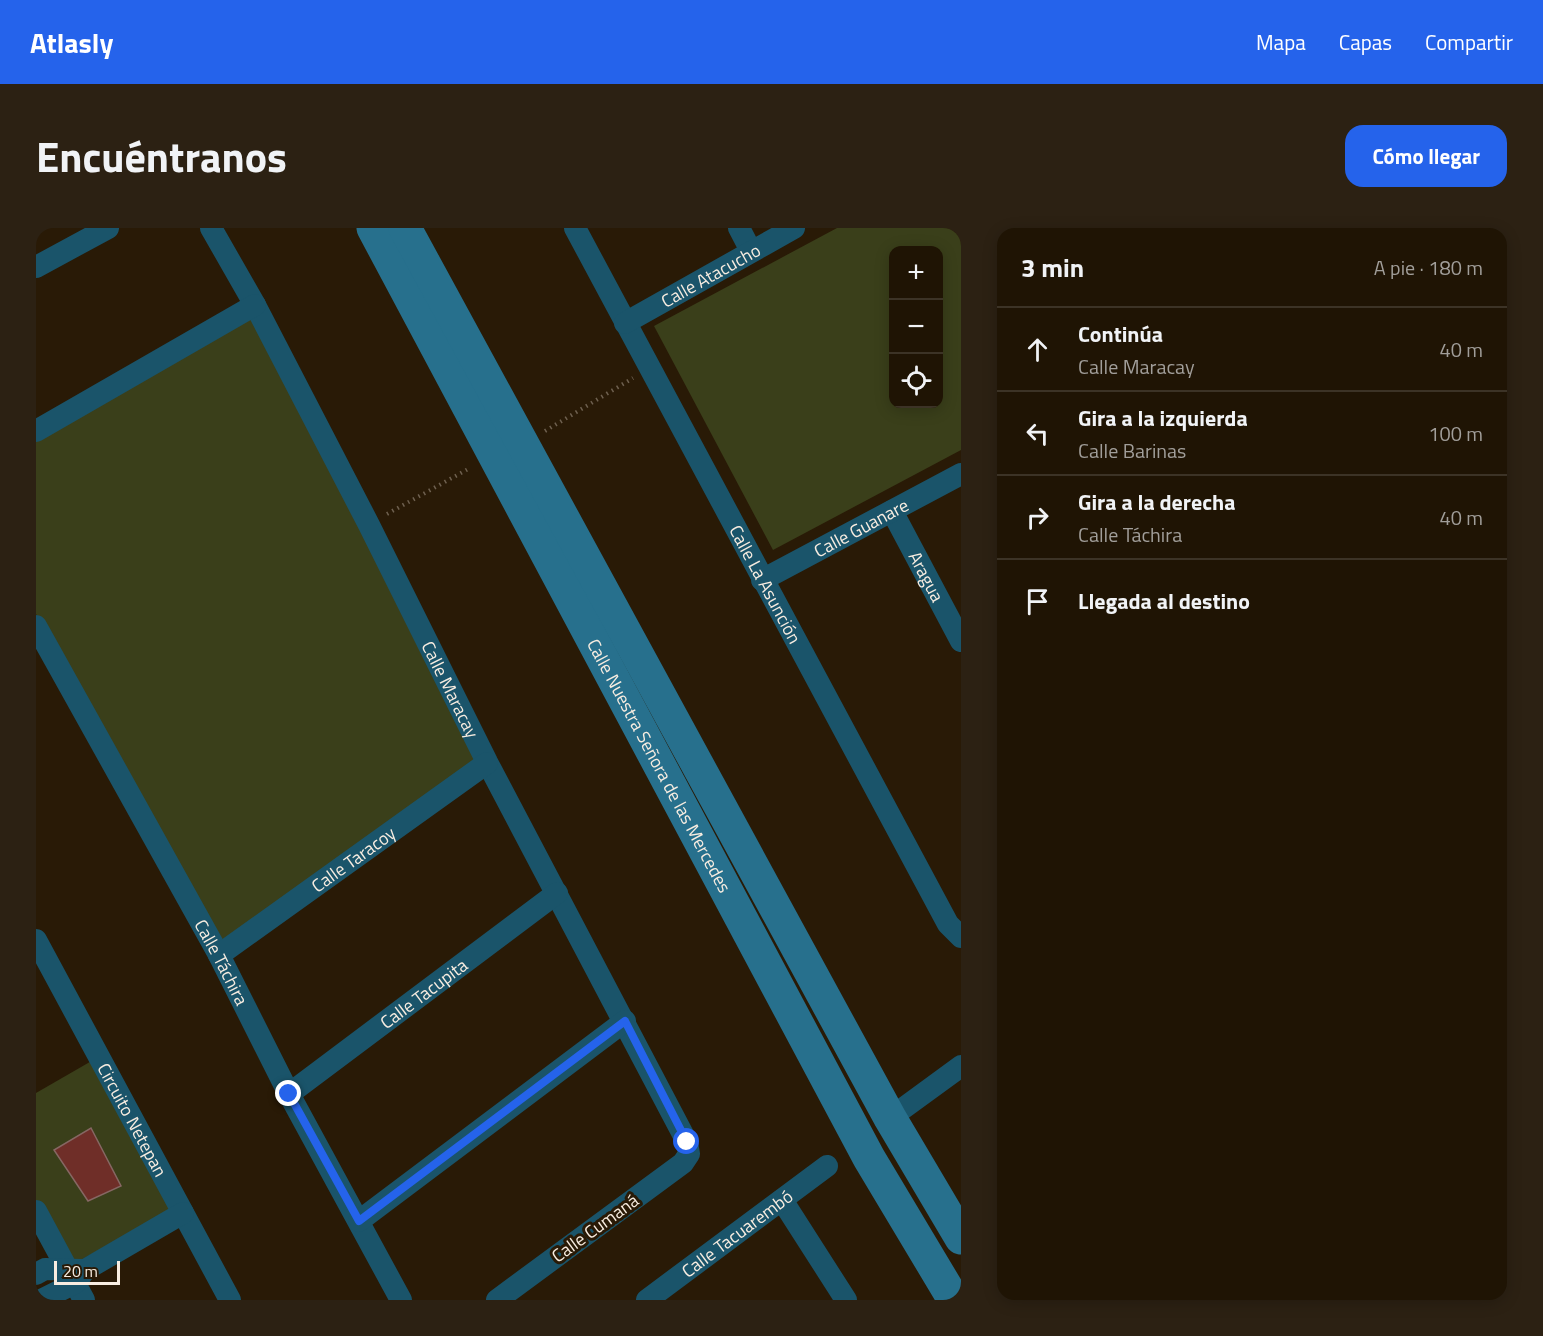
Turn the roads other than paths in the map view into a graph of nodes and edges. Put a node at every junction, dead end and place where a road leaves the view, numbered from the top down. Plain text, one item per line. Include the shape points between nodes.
1 (108, 228) edge
2 (211, 228) edge
3 (373, 228) edge
4 (405, 228) edge
5 (575, 228) edge
6 (739, 228) edge
7 (794, 228) edge
8 (751, 252) junction
9 (36, 267) edge
10 (255, 305) junction
11 (625, 323) junction
12 (36, 431) edge
13 (508, 450) junction
14 (961, 474) edge
15 (891, 511) junction
16 (762, 580) junction
17 (36, 626) edge
18 (961, 641) edge
19 (488, 763) junction
20 (557, 892) junction
21 (961, 937) edge
22 (36, 940) edge
23 (219, 955) junction
24 (625, 1021) junction
25 (961, 1066) edge
26 (289, 1094) junction
27 (895, 1128) junction
28 (689, 1154) joint
29 (869, 1158) junction
30 (827, 1166) dead end
31 (782, 1200) junction
32 (36, 1211) edge
33 (183, 1213) junction
34 (359, 1221) junction
35 (961, 1238) edge
36 (36, 1274) edge
37 (78, 1281) edge
38 (41, 1300) edge
39 (230, 1300) edge
40 (401, 1300) edge
41 (497, 1300) edge
42 (647, 1300) edge
43 (846, 1300) edge
44 (954, 1300) edge

1 - 9 street
2 - 10 street, Calle Maracay
3 - 13 street, Calle Nuestra Señora de las Mercedes
4 - 13 street, Calle Nuestra Señora de las Mercedes
5 - 11 street, Calle La Asunción
6 - 8 street
7 - 8 street, Calle Atacucho
8 - 11 street, Calle Atacucho
10 - 12 street
10 - 19 street, Calle Maracay
11 - 16 street, Calle La Asunción
13 - 27 street, Calle Nuestra Señora de las Mercedes
13 - 29 street, Calle Nuestra Señora de las Mercedes
14 - 15 street, Calle Guanare
15 - 16 street, Calle Guanare
15 - 18 street, Aragua
16 - 21 street, Calle La Asunción via 948,924
17 - 23 street, Calle Táchira
19 - 20 street, Calle Maracay
19 - 23 street, Calle Taracoy
20 - 24 street, Calle Maracay
20 - 26 street, Calle Tacupita
22 - 33 street, Circuito Netepan
23 - 26 street, Calle Táchira
24 - 28 street, Calle Maracay via 687,1142
24 - 34 street
25 - 27 street
26 - 34 street, Calle Táchira
27 - 29 street
27 - 35 street, Calle Nuestra Señora de las Mercedes
28 - 41 street, Calle Cumaná via 683,1163
29 - 44 street, Calle Nuestra Señora de las Mercedes
30 - 31 street, Calle Tacuarembó
31 - 42 street, Calle Tacuarembó
31 - 43 street
32 - 37 street
33 - 37 street
33 - 39 street, Circuito Netepan
34 - 40 street, Calle Táchira
36 - 37 street via 45,1269
37 - 38 street

